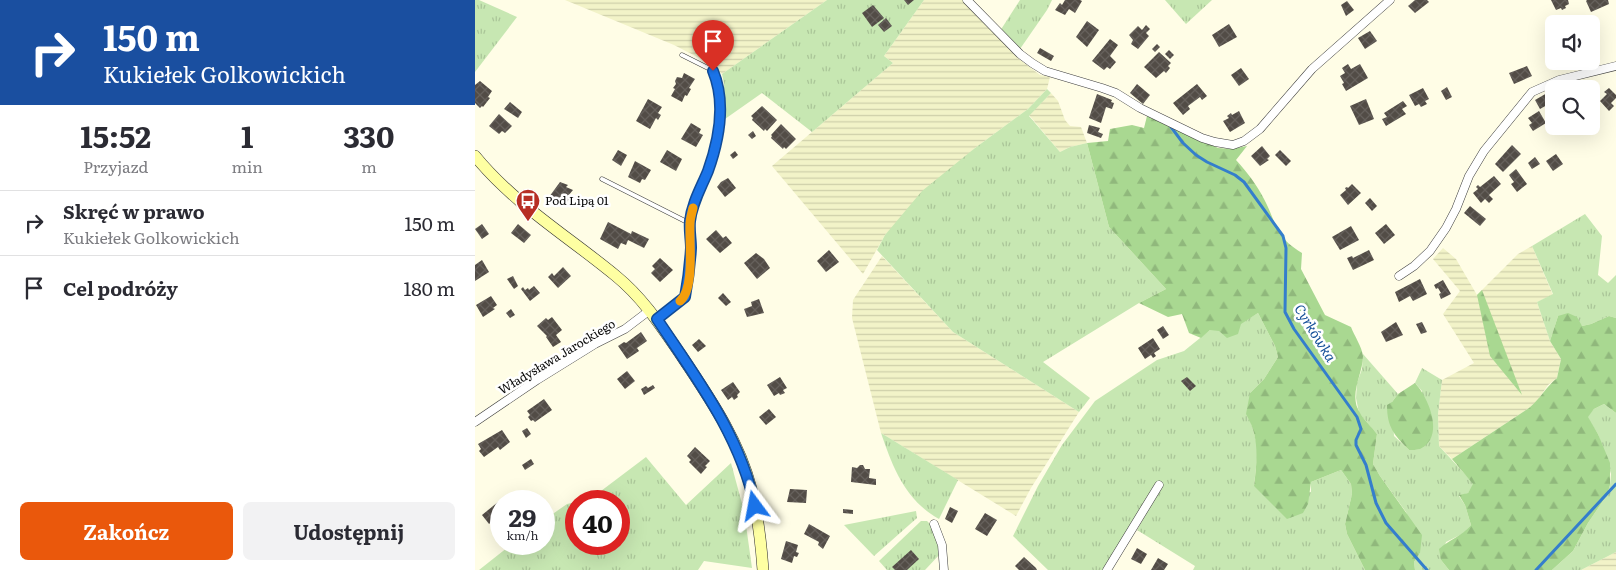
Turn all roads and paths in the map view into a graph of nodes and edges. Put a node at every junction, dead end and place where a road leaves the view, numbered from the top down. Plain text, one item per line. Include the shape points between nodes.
1 (967, 0) edge
2 (1390, 0) edge
3 (683, 55) dead end
4 (1616, 66) edge
5 (475, 156) edge
6 (602, 179) dead end
7 (690, 222) junction
8 (1399, 276) dead end
9 (653, 314) junction
10 (475, 422) edge
11 (1159, 485) dead end
12 (934, 524) dead end
13 (763, 570) edge
14 (944, 570) edge
15 (1107, 570) edge

1 - 2 street via 1032,64 1116,93 1202,138 1233,145 1244,142 1260,129 1312,69
3 - 7 lane via 713,71 719,84 716,146 696,196
4 - 8 street via 1559,80 1532,92 1484,151 1469,176 1456,210 1431,251
5 - 9 street via 503,186 618,277
6 - 7 lane
7 - 9 lane via 689,276 685,297
9 - 10 street, Władysława Jarockiego via 595,344
9 - 13 street via 723,421 739,452 755,506
11 - 15 street
12 - 14 street via 942,545

